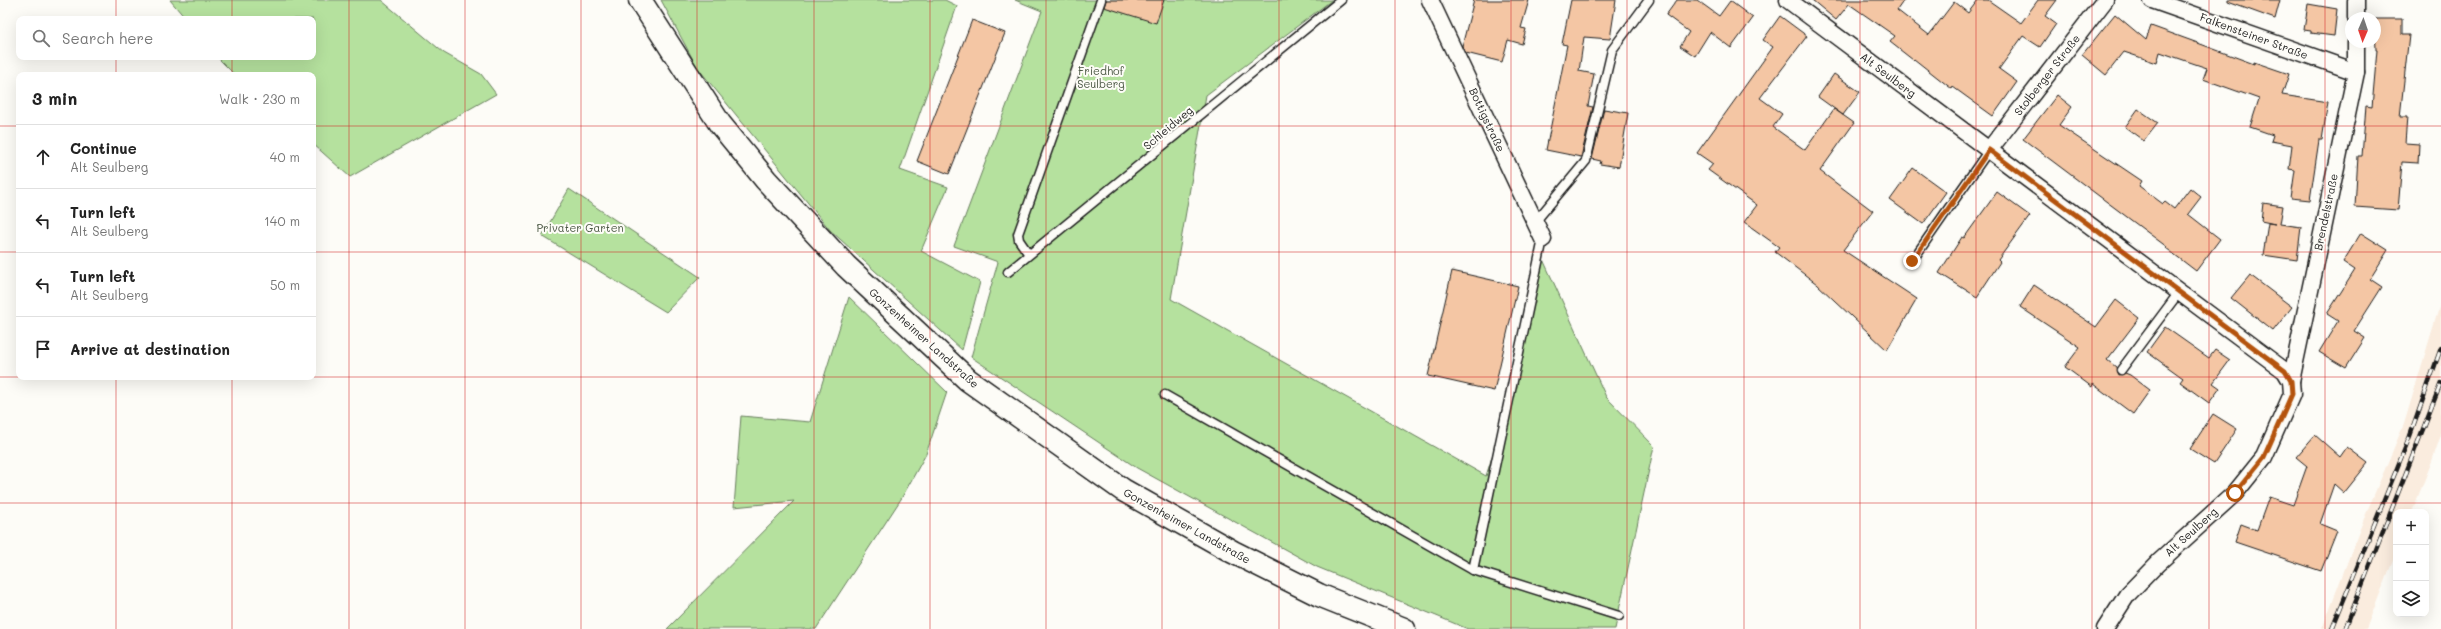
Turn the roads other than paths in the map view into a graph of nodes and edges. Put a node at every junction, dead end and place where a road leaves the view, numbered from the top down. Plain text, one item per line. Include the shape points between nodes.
1 (640, 0) edge
2 (1101, 0) edge
3 (1342, 0) edge
4 (1430, 0) edge
5 (1649, 0) edge
6 (2105, 0) edge
7 (2152, 0) edge
8 (2356, 0) edge
9 (1798, 3) edge
10 (2356, 12) edge
11 (2356, 48) edge
12 (2356, 72) junction
13 (1989, 150) junction
14 (1535, 222) junction
15 (1543, 239) joint
16 (1028, 253) junction
17 (1912, 261) dead end
18 (1008, 272) dead end
19 (2180, 291) junction
20 (2121, 370) dead end
21 (2291, 381) junction
22 (1165, 395) dead end
23 (1473, 570) junction
24 (2127, 595) junction
25 (1619, 616) dead end
26 (1404, 629) edge
27 (2105, 629) edge
28 (2119, 629) edge

1 - 26 street, Gonzenheimer Landstraße via 720,124 766,180 846,266 968,380 1130,494 1240,556 1319,595
2 - 16 lane via 1018,234
3 - 16 lane, Schleidweg via 1116,186
4 - 14 street, Bottigstraße
5 - 14 lane via 1612,50 1586,161
6 - 13 street, Stolberger Straße
7 - 12 street, Falkensteiner Straße
8 - 10 street
9 - 13 street, Alt Seulberg
11 - 12 street, Brendelstraße
12 - 21 street, Brendelstraße
13 - 17 lane
13 - 19 street, Alt Seulberg
14 - 15 street, Bottigstraße
15 - 23 lane
16 - 18 lane, Schleidweg
19 - 20 lane
19 - 21 street, Alt Seulberg via 2285,371
21 - 24 street, Alt Seulberg via 2292,394 2264,457 2235,493 2159,562
22 - 23 lane
23 - 25 lane
24 - 27 street, Alt Seulberg
24 - 28 street

